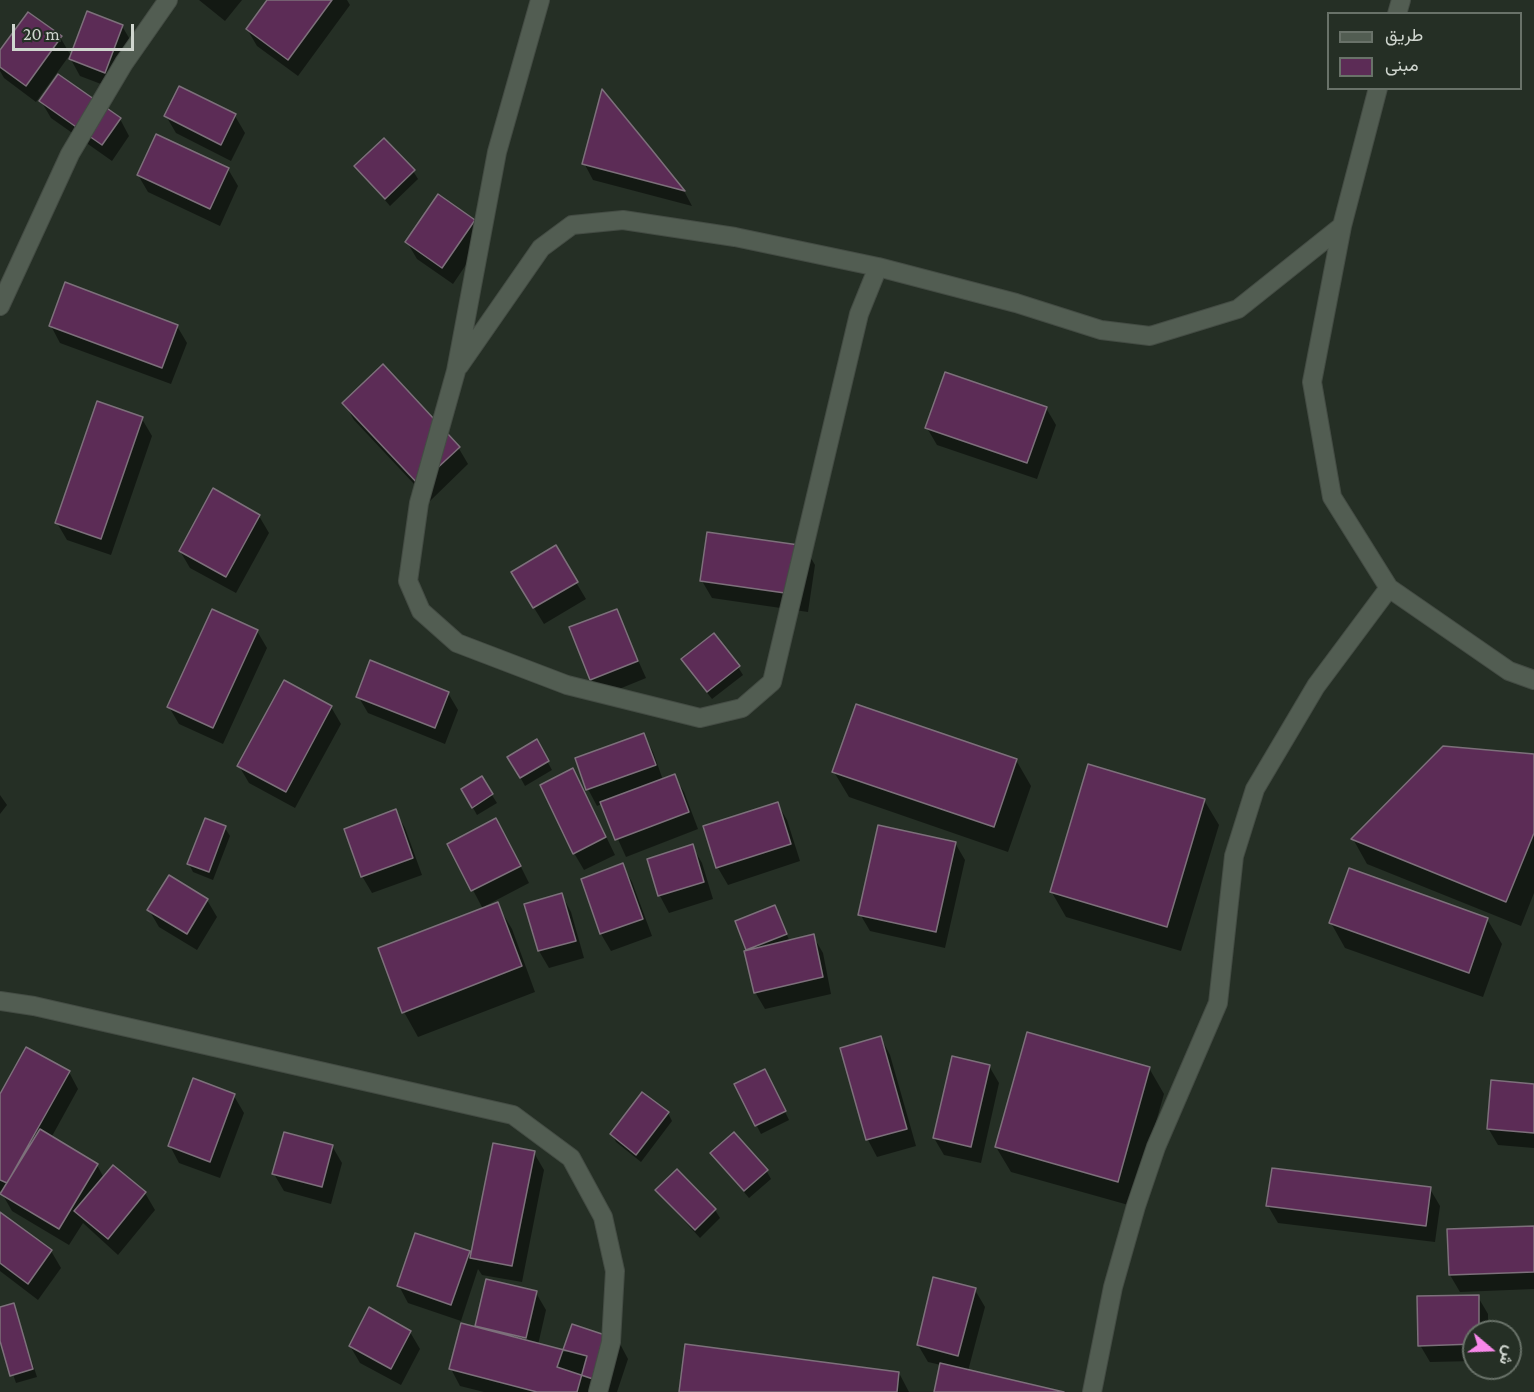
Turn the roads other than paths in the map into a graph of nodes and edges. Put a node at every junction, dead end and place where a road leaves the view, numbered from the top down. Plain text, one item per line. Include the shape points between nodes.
1 (168, 0) edge
2 (540, 0) edge
3 (1377, 90) edge
4 (1342, 226) junction
5 (878, 267) junction
6 (0, 306) edge
7 (456, 371) junction
8 (1389, 588) junction
9 (1534, 680) edge
10 (0, 1001) edge
11 (598, 1392) edge
12 (1092, 1392) edge

1 - 6 street via 124,63 70,154
2 - 7 street via 497,152
3 - 4 street
4 - 5 street via 1238,309 1150,336 1101,330
4 - 8 street via 1312,382 1332,497
5 - 7 street via 735,237 623,220 572,225 542,248
5 - 7 street via 859,315 772,682 742,708 700,718 567,685 457,643 421,611 408,581 419,503
8 - 9 street via 1509,670
8 - 12 street via 1316,686 1255,789 1234,856 1218,1003 1156,1147 1136,1206 1113,1287
10 - 11 street via 513,1115 571,1158 603,1217 615,1271 611,1342

